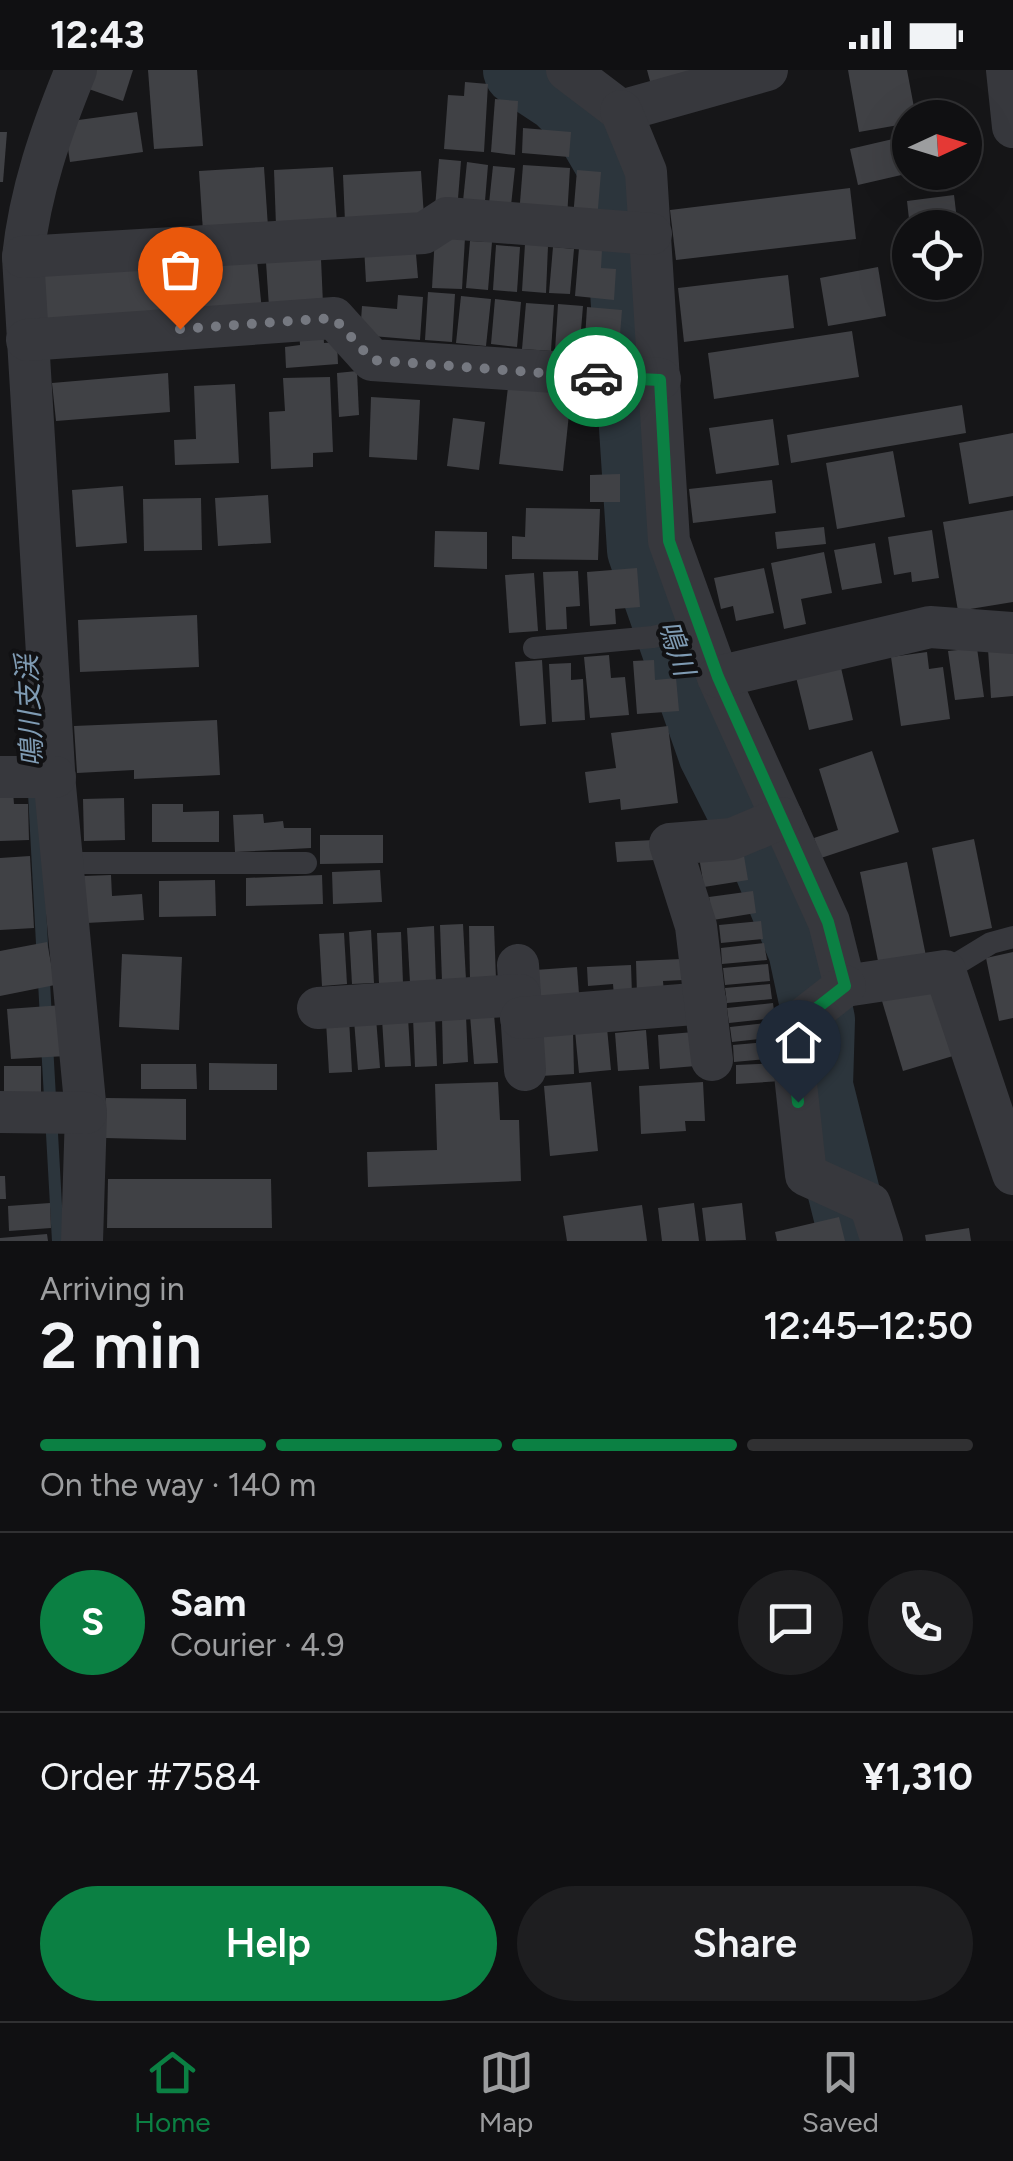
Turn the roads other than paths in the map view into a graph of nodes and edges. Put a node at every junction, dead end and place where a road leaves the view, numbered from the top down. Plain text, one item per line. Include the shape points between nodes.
1 (568, 70) edge
2 (767, 70) edge
3 (1006, 70) edge
4 (75, 72) edge
5 (621, 111) junction
6 (1013, 126) edge
7 (18, 232) edge
8 (649, 233) junction
9 (27, 340) junction
10 (658, 380) junction
11 (690, 628) junction
12 (1013, 634) edge
13 (534, 648) dead end
14 (718, 677) junction
15 (3, 777) edge
16 (53, 777) junction
17 (780, 819) junction
18 (62, 863) junction
19 (306, 863) dead end
20 (1013, 937) edge
21 (944, 971) junction
22 (844, 987) junction
23 (520, 993) junction
24 (706, 1003) junction
25 (318, 1008) dead end
26 (712, 1060) dead end
27 (525, 1070) dead end
28 (12, 1112) edge
29 (82, 1114) junction
30 (1013, 1174) edge
31 (876, 1222) edge
32 (82, 1241) edge

1 - 5 street
2 - 5 street
3 - 6 street
4 - 7 street
5 - 8 street via 646,172
7 - 8 street via 424,233 447,218
7 - 9 street
8 - 10 street
9 - 10 street via 334,318 372,360
9 - 16 street
10 - 11 street via 669,541
11 - 13 lane
11 - 14 street
12 - 14 street via 930,627
14 - 17 street
15 - 16 street
16 - 18 street
17 - 22 street via 828,922
17 - 24 street via 732,839 670,844 696,926
18 - 19 lane
18 - 29 street
20 - 21 lane
21 - 22 street
21 - 30 street
22 - 31 street via 790,1029 806,1176
23 - 24 street
23 - 25 street
23 - 27 street
24 - 26 street
28 - 29 street
29 - 32 street

